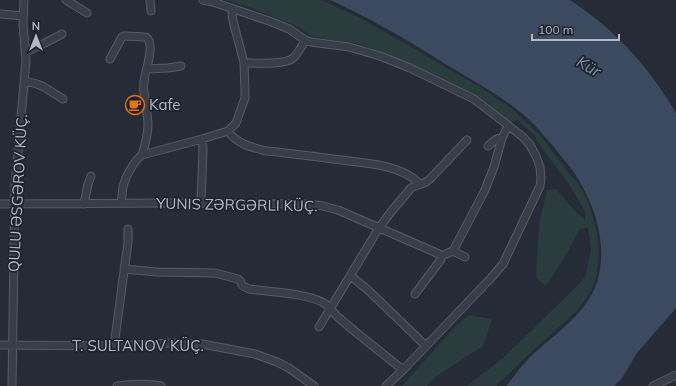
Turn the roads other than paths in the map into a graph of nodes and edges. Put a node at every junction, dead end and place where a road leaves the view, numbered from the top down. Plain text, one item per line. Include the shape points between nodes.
1 (24, 0) edge
2 (66, 0) edge
3 (150, 0) edge
4 (202, 0) edge
5 (234, 9) junction
6 (151, 11) dead end
7 (87, 13) dead end
8 (0, 14) edge
9 (23, 16) junction
10 (62, 34) dead end
11 (305, 40) junction
12 (26, 52) junction
13 (110, 59) dead end
14 (244, 63) junction
15 (181, 66) dead end
16 (147, 69) junction
17 (25, 81) junction
18 (63, 99) dead end
19 (508, 126) junction
20 (228, 131) junction
21 (502, 138) junction
22 (202, 140) junction
23 (467, 140) dead end
24 (488, 146) dead end
25 (142, 155) junction
26 (92, 176) dead end
27 (420, 184) junction
28 (122, 203) junction
29 (201, 203) junction
30 (0, 204) edge
31 (15, 204) junction
32 (84, 204) junction
33 (379, 228) junction
34 (128, 229) dead end
35 (453, 251) junction
36 (441, 256) junction
37 (466, 257) dead end
38 (124, 269) junction
39 (350, 276) junction
40 (416, 294) dead end
41 (331, 309) junction
42 (319, 327) dead end
43 (0, 345) edge
44 (13, 346) junction
45 (114, 346) junction
46 (426, 346) junction
47 (403, 370) junction
48 (676, 375) edge
49 (12, 386) edge
50 (117, 386) edge
51 (161, 386) edge
52 (314, 386) edge
53 (386, 386) edge
54 (653, 386) edge

1 - 9 street, QULU ƏSGƏROV KÜÇ.
2 - 7 street
3 - 6 street
4 - 5 street
5 - 11 street via 289,29
5 - 14 street via 233,21
8 - 9 street
9 - 12 street, QULU ƏSGƏROV KÜÇ.
10 - 12 street
11 - 14 street via 291,60
11 - 19 street via 349,47 410,68 474,99
12 - 17 street, QULU ƏSGƏROV KÜÇ.
13 - 16 street via 122,37 146,37 150,42
14 - 20 street via 245,98 236,123
15 - 16 street
16 - 25 street via 144,87 148,125
17 - 18 street via 44,87
17 - 31 street, QULU ƏSGƏROV KÜÇ.
19 - 21 street
19 - 46 street via 523,137 536,156 541,172 540,186 499,270
20 - 22 street
20 - 27 street via 239,142 253,147 389,167 410,175
21 - 24 street via 497,138
21 - 35 street via 487,186
22 - 25 street
22 - 29 street
23 - 27 street via 430,180
25 - 28 street via 130,171 123,187
26 - 32 street
27 - 33 street via 411,188
28 - 29 street, YUNIS ZƏRGƏRLI KÜÇ.
28 - 32 street, YUNIS ZƏRGƏRLI KÜÇ.
29 - 33 street, YUNIS ZƏRGƏRLI KÜÇ. via 323,206
30 - 31 street, YUNIS ZƏRGƏRLI KÜÇ.
31 - 32 street, YUNIS ZƏRGƏRLI KÜÇ.
31 - 44 street, QULU ƏSGƏROV KÜÇ.
33 - 36 street, YUNIS ZƏRGƏRLI KÜÇ.
33 - 39 street
34 - 38 street
35 - 36 street
35 - 37 street
36 - 40 street
38 - 41 street via 215,273 238,279 246,288 307,297 324,303
38 - 45 street
39 - 41 street
39 - 46 street
41 - 42 street
41 - 47 street
43 - 44 street, T. SULTANOV KÜÇ.
44 - 45 street, T. SULTANOV KÜÇ.
44 - 49 street, QULU ƏSGƏROV KÜÇ.
45 - 52 street, T. SULTANOV KÜÇ. via 171,343 202,344 231,349 277,362
46 - 47 street
47 - 53 street
48 - 54 street
50 - 51 street

